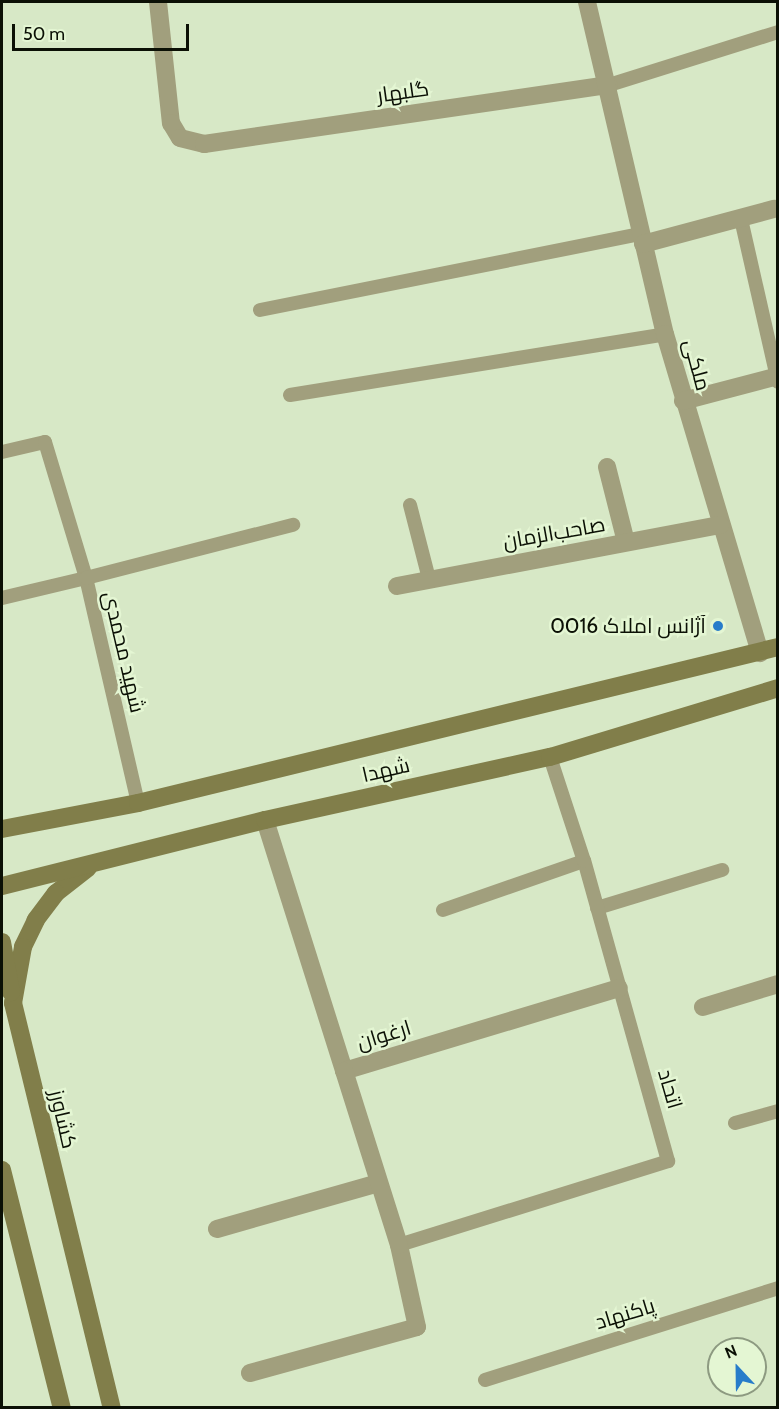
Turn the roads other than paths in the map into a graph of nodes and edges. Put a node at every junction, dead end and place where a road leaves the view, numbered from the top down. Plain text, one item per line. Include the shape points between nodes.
1 (158, 2) edge
2 (587, 2) edge
3 (777, 32) edge
4 (609, 84) junction
5 (774, 209) dead end
6 (741, 219) junction
7 (641, 239) junction
8 (260, 310) dead end
9 (665, 334) junction
10 (777, 378) edge
11 (290, 395) dead end
12 (683, 401) junction
13 (2, 452) edge
14 (607, 467) dead end
15 (410, 505) dead end
16 (293, 525) dead end
17 (720, 525) junction
18 (626, 542) junction
19 (86, 578) junction
20 (429, 579) junction
21 (396, 586) dead end
22 (2, 598) edge
23 (777, 647) edge
24 (759, 653) junction
25 (777, 688) edge
26 (550, 757) junction
27 (138, 803) junction
28 (265, 820) junction
29 (2, 829) edge
30 (584, 861) junction
31 (94, 864) junction
32 (722, 870) dead end
33 (2, 886) edge
34 (597, 908) junction
35 (443, 910) dead end
36 (2, 942) edge
37 (777, 984) edge
38 (619, 988) junction
39 (13, 1003) junction
40 (702, 1007) dead end
41 (344, 1071) junction
42 (777, 1111) edge
43 (735, 1123) dead end
44 (2, 1170) edge
45 (379, 1183) junction
46 (217, 1229) dead end
47 (399, 1245) junction
48 (777, 1288) edge
49 (249, 1373) dead end
50 (485, 1380) dead end
51 (62, 1407) edge
52 (112, 1407) edge

1 - 4 street, گلبهار via 171,123 180,138 204,144
2 - 4 street, ملکی
3 - 4 lane
4 - 7 street, ملکی
5 - 6 street
6 - 7 street
6 - 10 lane
7 - 8 lane
7 - 9 street, ملکی
9 - 11 lane
9 - 12 street, ملکی
10 - 12 street
12 - 17 street, ملکی
13 - 19 lane via 45,442
14 - 18 street
15 - 20 lane
16 - 19 lane, شهید محمدی
17 - 18 street, صاحب‌الزمان
17 - 24 street, ملکی
18 - 20 street, صاحب‌الزمان
19 - 22 lane
19 - 27 lane, شهید محمدی
20 - 21 street, صاحب‌الزمان
23 - 24 main road, شهدا
24 - 27 main road, شهدا
25 - 26 main road, شهدا
26 - 28 main road, شهدا
26 - 30 lane, اتحاد
27 - 29 main road, شهدا
28 - 31 main road, شهدا
28 - 41 street, ارغوان
30 - 34 lane, اتحاد
30 - 35 lane
31 - 33 main road, شهدا
31 - 39 main road, کشاورز via 56,893 36,920 24,947
32 - 34 lane
34 - 38 lane, اتحاد
36 - 39 main road
37 - 40 street
38 - 41 street, ارغوان
38 - 47 lane, اتحاد via 668,1161
39 - 52 main road, کشاورز
41 - 45 street
42 - 43 lane
44 - 51 main road
45 - 46 street
45 - 47 street
47 - 49 street via 417,1326
48 - 50 lane, پاکنهاد

